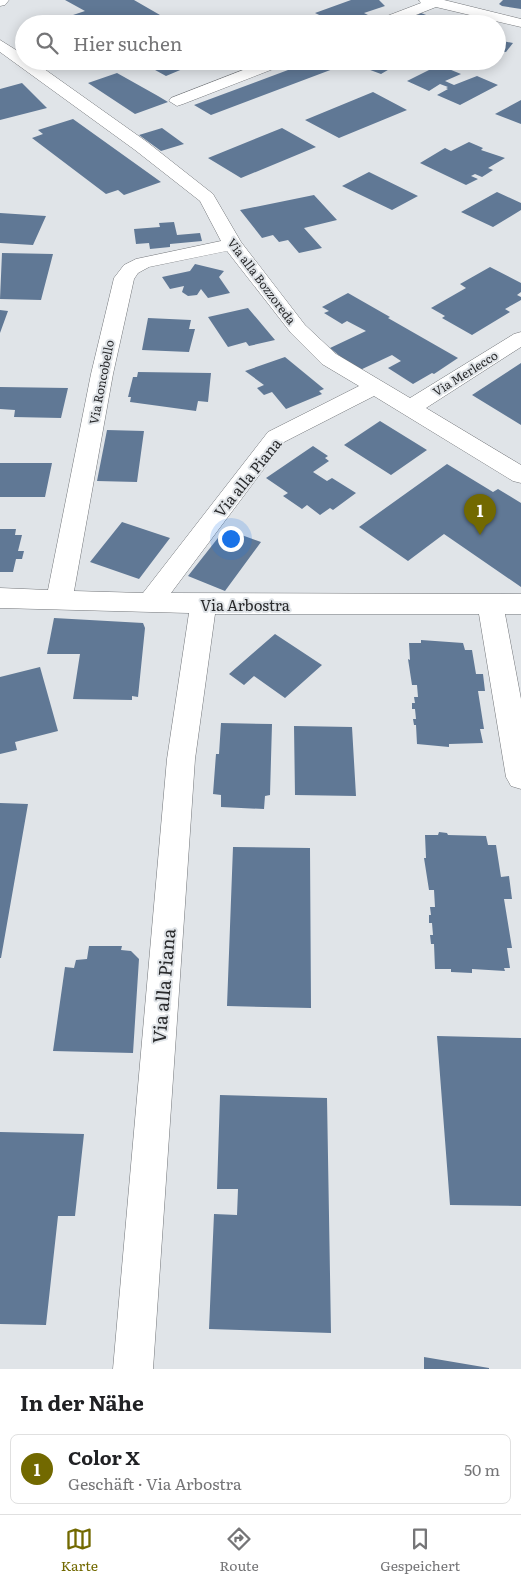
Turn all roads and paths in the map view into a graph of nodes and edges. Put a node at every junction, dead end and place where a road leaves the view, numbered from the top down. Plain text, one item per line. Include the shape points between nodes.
1 (431, 1) edge
2 (399, 15) edge
3 (488, 15) edge
4 (506, 19) edge
5 (521, 23) edge
6 (0, 46) edge
7 (15, 57) edge
8 (34, 70) edge
9 (258, 70) edge
10 (177, 101) dead end
11 (232, 244) junction
12 (521, 338) edge
13 (374, 388) junction
14 (408, 408) junction
15 (521, 475) edge
16 (0, 598) edge
17 (59, 601) junction
18 (150, 602) junction
19 (490, 603) junction
20 (203, 604) junction
21 (521, 604) edge
22 (521, 777) edge
23 (132, 1369) edge

1 - 2 street
1 - 3 street
4 - 5 street
6 - 7 street, Via alla Bozzoreda
8 - 11 street, Via alla Bozzoreda via 141,146 207,198
9 - 10 street
11 - 13 street, Via alla Bozzoreda via 316,348
11 - 17 street, Via Roncobello via 143,263 131,269 124,278 102,374
12 - 14 street, Via Merlecco
13 - 14 street, Via alla Bozzoreda
13 - 18 street, Via alla Piana via 276,437
14 - 15 street, Via alla Bozzoreda
16 - 17 street, Via Arbostra
17 - 18 street, Via Arbostra
18 - 20 street, Via Arbostra
19 - 20 street, Via Arbostra
19 - 21 street, Via Arbostra
19 - 22 street
20 - 23 street, Via alla Piana via 181,758

